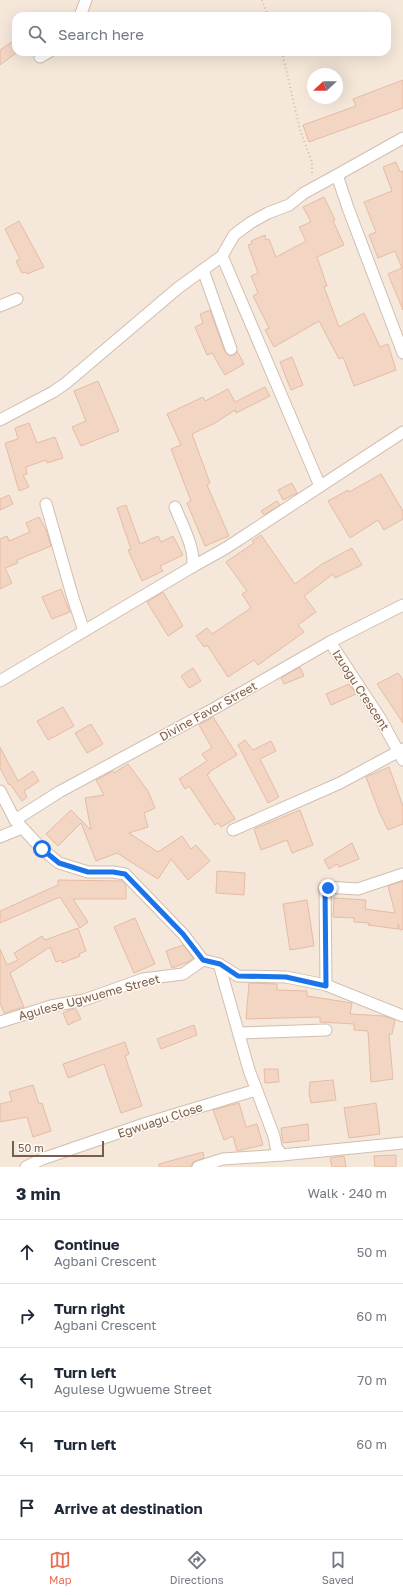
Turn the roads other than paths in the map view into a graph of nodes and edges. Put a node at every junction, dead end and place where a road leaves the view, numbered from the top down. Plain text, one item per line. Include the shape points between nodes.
1 (85, 0) edge
2 (81, 12) edge
3 (403, 138) edge
4 (337, 175) junction
5 (222, 256) junction
6 (203, 270) junction
7 (17, 299) dead end
8 (0, 306) edge
9 (231, 350) dead end
10 (403, 353) edge
11 (0, 420) edge
12 (403, 432) edge
13 (320, 486) junction
14 (46, 504) dead end
15 (175, 507) dead end
16 (192, 566) junction
17 (403, 605) edge
18 (84, 631) junction
19 (330, 642) junction
20 (0, 681) edge
21 (402, 754) edge
22 (0, 791) edge
23 (18, 824) junction
24 (233, 830) dead end
25 (0, 837) edge
26 (403, 874) edge
27 (203, 960) junction
28 (220, 964) junction
29 (326, 986) junction
30 (403, 1016) edge
31 (0, 1022) edge
32 (326, 1030) dead end
33 (239, 1033) junction
34 (256, 1090) junction
35 (403, 1143) edge
36 (282, 1155) junction
37 (26, 1167) edge
38 (198, 1167) edge

1 - 2 street
3 - 4 street
4 - 5 street via 289,205 250,223 234,235
4 - 10 street
5 - 6 street
5 - 13 street
6 - 9 street
6 - 11 street via 178,288 66,383
7 - 8 street
12 - 13 street
13 - 16 street via 226,548
14 - 18 street
15 - 16 street via 192,553
16 - 18 street
17 - 19 street, Divine Favor Street
18 - 20 street
19 - 21 street, Izuogu Crescent
19 - 23 street, Divine Favor Street via 266,680 60,792
21 - 24 street
22 - 23 street
23 - 25 street, Divine Favor Street
23 - 27 street via 59,863 88,872 113,872 130,877 183,934
26 - 29 street via 358,890 325,887
27 - 28 street
27 - 31 street, Agulese Ugwueme Street via 183,974 143,979 84,1000 51,1006
28 - 29 street via 238,976 286,977
28 - 33 street
29 - 30 street
32 - 33 street
33 - 34 street
34 - 36 street via 276,1147
34 - 37 street, Egwuagu Close via 150,1122 42,1159
35 - 36 street
36 - 38 street via 223,1159

